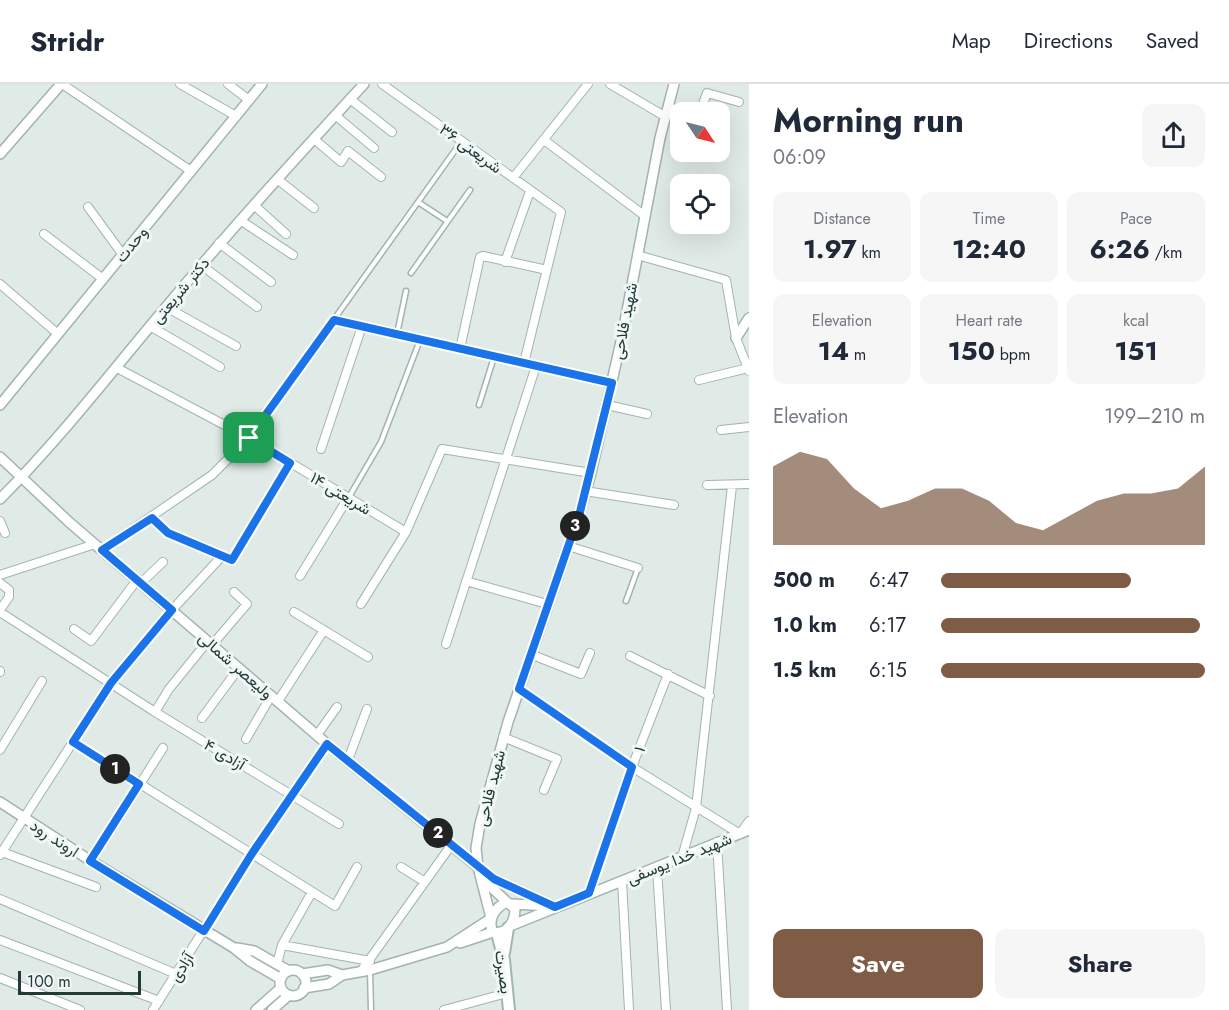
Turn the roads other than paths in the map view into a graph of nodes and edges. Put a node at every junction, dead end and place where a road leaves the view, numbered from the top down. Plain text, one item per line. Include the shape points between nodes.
1 (61, 84) edge
2 (180, 84) edge
3 (228, 84) edge
4 (262, 84) edge
5 (364, 84) edge
6 (382, 84) edge
7 (588, 84) edge
8 (610, 84) edge
9 (674, 84) edge
10 (350, 99) junction
11 (249, 100) junction
12 (704, 102) edge
13 (739, 102) dead end
14 (668, 107) joint
15 (335, 115) junction
16 (236, 116) junction
17 (666, 117) junction
18 (393, 132) dead end
19 (314, 139) junction
20 (543, 140) junction
21 (462, 141) junction
22 (374, 148) dead end
23 (0, 154) edge
24 (191, 171) junction
25 (381, 177) dead end
26 (513, 178) junction
27 (277, 179) junction
28 (470, 190) dead end
29 (531, 191) junction
30 (418, 202) junction
31 (254, 205) junction
32 (88, 207) dead end
33 (314, 208) dead end
34 (645, 216) junction
35 (240, 220) junction
36 (447, 221) junction
37 (44, 234) dead end
38 (286, 234) dead end
39 (219, 243) junction
40 (123, 255) junction
41 (293, 255) dead end
42 (637, 255) junction
43 (506, 262) junction
44 (201, 266) junction
45 (547, 270) junction
46 (411, 273) dead end
47 (103, 279) junction
48 (270, 282) dead end
49 (0, 284) edge
50 (406, 291) dead end
51 (166, 307) junction
52 (257, 307) dead end
53 (749, 318) edge
54 (334, 320) junction
55 (150, 326) junction
56 (362, 326) junction
57 (58, 334) junction
58 (397, 334) junction
59 (736, 338) junction
60 (420, 340) junction
61 (236, 346) dead end
62 (460, 349) junction
63 (494, 356) junction
64 (524, 363) junction
65 (536, 366) junction
66 (220, 367) dead end
67 (117, 368) junction
68 (748, 369) edge
69 (699, 380) dead end
70 (612, 383) junction
71 (0, 405) edge
72 (479, 405) dead end
73 (607, 405) junction
74 (647, 414) dead end
75 (749, 427) edge
76 (721, 430) dead end
77 (249, 438) junction
78 (321, 449) dead end
79 (237, 450) dead end
80 (0, 457) edge
81 (505, 461) junction
82 (290, 463) junction
83 (591, 473) junction
84 (22, 477) junction
85 (749, 484) edge
86 (707, 485) dead end
87 (732, 486) junction
88 (585, 491) junction
89 (348, 498) junction
90 (0, 499) edge
91 (674, 505) dead end
92 (152, 518) junction
93 (0, 521) edge
94 (406, 532) junction
95 (5, 533) dead end
96 (568, 546) junction
97 (98, 547) junction
98 (222, 556) junction
99 (163, 562) dead end
100 (638, 568) joint
101 (0, 575) edge
102 (300, 576) dead end
103 (466, 581) junction
104 (139, 582) junction
105 (0, 583) edge
106 (234, 592) dead end
107 (626, 601) dead end
108 (361, 604) dead end
109 (547, 604) junction
110 (172, 610) junction
111 (0, 611) edge
112 (294, 612) dead end
113 (74, 629) dead end
114 (324, 630) junction
115 (210, 643) junction
116 (446, 644) dead end
117 (590, 653) dead end
118 (530, 654) junction
119 (630, 656) dead end
120 (369, 657) dead end
121 (239, 668) junction
122 (668, 674) junction
123 (42, 681) dead end
124 (111, 683) junction
125 (519, 689) junction
126 (710, 696) junction
127 (274, 698) junction
128 (337, 707) dead end
129 (367, 709) dead end
130 (155, 712) junction
131 (202, 718) dead end
132 (317, 735) junction
133 (503, 737) junction
134 (246, 739) dead end
135 (73, 742) junction
136 (327, 744) junction
137 (163, 748) dead end
138 (0, 750) edge
139 (348, 760) junction
140 (632, 767) junction
141 (139, 784) junction
142 (544, 790) dead end
143 (292, 794) junction
144 (0, 802) edge
145 (696, 808) junction
146 (24, 817) junction
147 (749, 821) edge
148 (339, 824) dead end
149 (744, 832) edge
150 (717, 842) junction
151 (452, 844) junction
152 (1, 854) edge
153 (251, 855) junction
154 (682, 857) junction
155 (90, 861) junction
156 (357, 867) dead end
157 (401, 867) dead end
158 (478, 867) junction
159 (657, 868) junction
160 (622, 881) junction
161 (425, 882) junction
162 (96, 887) dead end
163 (312, 892) junction
164 (589, 893) junction
165 (0, 899) edge
166 (509, 903) junction
167 (555, 907) junction
168 (491, 919) junction
169 (502, 930) junction
170 (204, 931) junction
171 (0, 940) edge
172 (282, 945) junction
173 (447, 947) junction
174 (234, 948) junction
175 (277, 964) junction
176 (367, 967) junction
177 (289, 971) junction
178 (176, 974) junction
179 (302, 974) junction
180 (342, 975) junction
181 (0, 978) edge
182 (281, 984) junction
183 (304, 988) junction
184 (507, 993) junction
185 (290, 995) junction
186 (159, 1001) junction
187 (80, 1010) edge
188 (153, 1010) edge
189 (256, 1010) edge
190 (272, 1010) edge
191 (371, 1010) edge
192 (444, 1010) edge
193 (509, 1010) edge
194 (629, 1010) edge
195 (666, 1010) edge
196 (727, 1010) edge

1 - 23 street
1 - 24 street
2 - 16 street
3 - 11 street
4 - 11 street, وحدت
5 - 10 street, دکتر شریعتی
6 - 21 street, شریعتی ۳۶
7 - 20 street
8 - 17 street
9 - 14 street, شهید فلاحی
10 - 15 street, دکتر شریعتی
10 - 18 street
11 - 16 street, وحدت
12 - 13 street via 707,93
14 - 17 street, شهید فلاحی
15 - 19 street, دکتر شریعتی
15 - 22 street
16 - 24 street, وحدت
17 - 34 street, شهید فلاحی
19 - 25 street via 341,162 348,151
19 - 27 street, دکتر شریعتی
20 - 26 street
20 - 34 street
21 - 26 street, شریعتی ۳۶
21 - 30 lane
24 - 40 street, وحدت
26 - 29 street, شریعتی ۳۶
27 - 31 street, دکتر شریعتی
27 - 33 street
28 - 36 lane
29 - 43 street
29 - 45 street, شریعتی ۳۶ via 561,212
30 - 36 lane
30 - 54 lane
31 - 35 street, دکتر شریعتی
31 - 38 street
32 - 40 street
34 - 42 street, شهید فلاحی
35 - 39 street, دکتر شریعتی
35 - 41 street
36 - 46 lane
37 - 47 street
39 - 44 street, دکتر شریعتی
39 - 48 street
40 - 47 street, وحدت
42 - 59 street via 726,280
42 - 70 street, شهید فلاحی
43 - 45 street
43 - 62 street via 480,257
44 - 51 street, دکتر شریعتی
44 - 52 street
45 - 64 street
47 - 57 street, وحدت
49 - 57 street
50 - 58 lane
51 - 55 street, دکتر شریعتی
51 - 61 street
53 - 59 street
54 - 56 street
54 - 77 lane
55 - 66 street
55 - 67 street, دکتر شریعتی
56 - 58 street
56 - 78 street
57 - 71 street, وحدت
58 - 60 street
59 - 68 street
60 - 62 street
60 - 89 lane via 381,442
62 - 63 street
63 - 64 street
63 - 72 lane
64 - 65 street
65 - 70 street
65 - 81 street
67 - 77 street, شریعتی ۱۴
67 - 84 street, دکتر شریعتی
68 - 69 street
70 - 73 street, شهید فلاحی
73 - 74 street
73 - 83 street, شهید فلاحی
75 - 76 street
77 - 82 street, شریعتی ۱۴
79 - 92 street via 212,476
80 - 84 street, ولیعصر شمالی
81 - 83 street
81 - 94 street via 442,449
81 - 103 street
82 - 89 street, شریعتی ۱۴
82 - 98 street via 232,560
83 - 88 street, شهید فلاحی
84 - 90 street, دکتر شریعتی
84 - 97 street, ولیعصر شمالی
85 - 87 street
86 - 87 street
87 - 126 street
88 - 91 street
88 - 96 street, شهید فلاحی
89 - 94 street, شریعتی ۱۴
89 - 102 street
92 - 97 street
92 - 98 street via 168,533
93 - 95 street
94 - 108 street
96 - 100 street
96 - 109 street, شهید فلاحی
97 - 101 street
97 - 104 street, ولیعصر شمالی
98 - 110 street
99 - 104 street
100 - 107 lane
103 - 109 street
103 - 116 street
104 - 110 street, ولیعصر شمالی
104 - 113 street via 91,641
105 - 111 street via 9,590
106 - 115 street via 247,604
109 - 118 street, شهید فلاحی
110 - 115 street, ولیعصر شمالی
110 - 124 street
111 - 124 street, آزادی ۴
112 - 114 street
114 - 120 street
114 - 127 street
115 - 121 street, ولیعصر شمالی
115 - 130 street via 169,689
117 - 118 street via 582,674
118 - 125 street, شهید فلاحی
119 - 122 street
121 - 127 street, ولیعصر شمالی
121 - 131 street
122 - 126 street
122 - 140 street, ۱
123 - 138 street
124 - 130 street, آزادی ۴
124 - 135 street
125 - 133 street, شهید فلاحی
125 - 140 street
126 - 145 street
127 - 132 street, ولیعصر شمالی
127 - 134 street
128 - 132 street
129 - 139 street
130 - 143 street, آزادی ۴
132 - 136 street, ولیعصر شمالی
133 - 142 street via 557,759
133 - 158 street, شهید فلاحی via 480,824
135 - 141 street
135 - 146 street
136 - 139 street, ولیعصر شمالی
136 - 143 street, آزادی
137 - 141 street
139 - 151 street, ولیعصر شمالی
140 - 145 street
140 - 164 street, ۱
141 - 153 street
141 - 155 street
143 - 148 street, آزادی ۴
143 - 153 street, آزادی
144 - 146 street, اروند رود
145 - 149 street
145 - 154 street
146 - 152 street
146 - 155 street, اروند رود
147 - 149 street
149 - 150 street, شهید خدا یوسفی
150 - 154 street, شهید خدا یوسفی
150 - 196 street
151 - 158 street, ولیعصر شمالی
151 - 161 street
152 - 162 street
153 - 163 street
153 - 170 street, آزادی
154 - 159 street, شهید خدا یوسفی
155 - 170 street, اروند رود
156 - 163 street via 335,906
157 - 161 street
158 - 166 street via 490,886
158 - 167 street via 494,879
158 - 168 street, شهید فلاحی
159 - 160 street, شهید خدا یوسفی
159 - 195 street
160 - 164 street, شهید خدا یوسفی
160 - 194 street
161 - 176 street
163 - 172 street
164 - 167 street, شهید خدا یوسفی
165 - 178 street
166 - 167 street
166 - 168 street via 497,908
166 - 169 street via 515,912
167 - 169 street, شهید خدا یوسفی
168 - 169 street, شهید فلاحی via 491,929
168 - 173 street
169 - 173 street, شهید خدا یوسفی
169 - 184 main road, بصیرت
170 - 174 street, اروند رود
170 - 178 street, آزادی
171 - 186 street
172 - 175 street
172 - 176 street
173 - 176 street
174 - 175 street, اروند رود via 254,951
174 - 182 street, اروند رود
175 - 177 street, اروند رود
176 - 180 street
176 - 191 lane
177 - 179 street
177 - 182 street
178 - 186 street, آزادی
179 - 180 street via 328,970
179 - 183 street
180 - 183 street via 329,984
181 - 187 street
182 - 185 street
182 - 189 street
183 - 185 street
184 - 192 street
184 - 193 main road, بصیرت
185 - 190 street
186 - 188 street, آزادی

